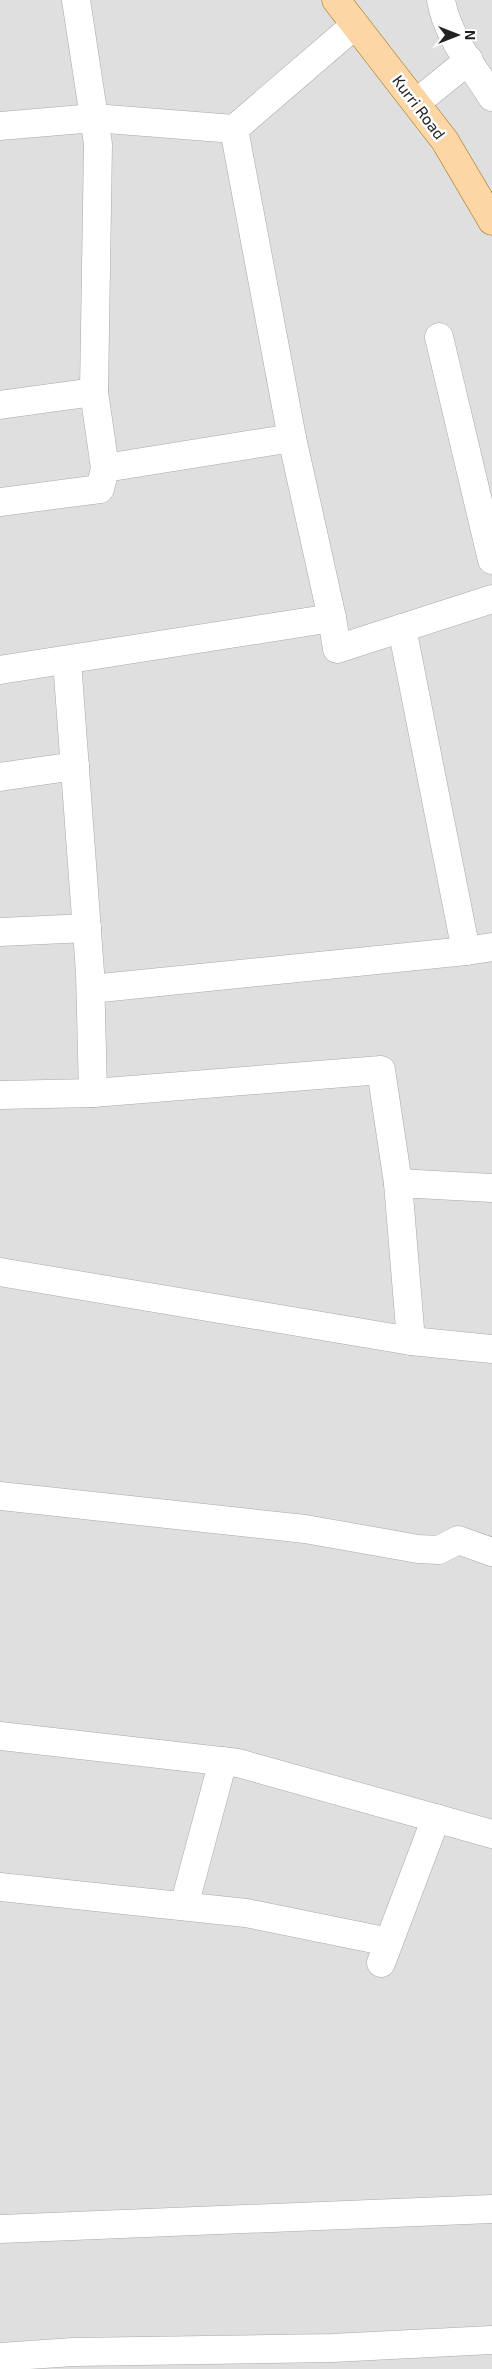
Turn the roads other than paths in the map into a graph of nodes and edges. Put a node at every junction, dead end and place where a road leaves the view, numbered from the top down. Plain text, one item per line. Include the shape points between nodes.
1 (76, 0) edge
2 (336, 0) edge
3 (441, 0) edge
4 (355, 25) junction
5 (469, 60) junction
6 (492, 97) edge
7 (416, 103) junction
8 (94, 118) junction
9 (0, 126) edge
10 (234, 129) junction
11 (492, 221) edge
12 (439, 337) dead end
13 (94, 392) junction
14 (0, 405) edge
15 (292, 438) junction
16 (105, 468) junction
17 (0, 502) edge
18 (492, 560) edge
19 (492, 600) edge
20 (332, 618) junction
21 (402, 628) junction
22 (67, 661) junction
23 (0, 670) edge
24 (75, 766) junction
25 (0, 777) edge
26 (87, 928) junction
27 (0, 932) edge
28 (479, 949) edge
29 (91, 989) junction
30 (93, 1093) junction
31 (0, 1095) edge
32 (398, 1183) junction
33 (492, 1188) edge
34 (0, 1272) edge
35 (411, 1341) junction
36 (492, 1349) edge
37 (0, 1496) edge
38 (492, 1552) edge
39 (0, 1736) edge
40 (223, 1761) junction
41 (436, 1818) junction
42 (492, 1834) edge
43 (0, 1887) edge
44 (184, 1906) junction
45 (492, 2209) edge
46 (0, 2229) edge
47 (492, 2340) edge
48 (0, 2357) edge

1 - 8 street
2 - 4 main road, Kurri Road
3 - 5 street via 454,37
4 - 7 main road, Kurri Road
4 - 10 street
5 - 6 street
5 - 7 street
7 - 11 main road, Kurri Road via 445,141
8 - 9 street
8 - 10 street
8 - 13 street via 98,144
10 - 15 street
12 - 18 street
13 - 14 street
13 - 16 street
15 - 16 street
15 - 20 street
16 - 17 street via 100,490
19 - 21 street
20 - 21 street via 337,649
20 - 22 street
21 - 28 street
22 - 23 street
22 - 24 street
24 - 25 street
24 - 26 street
26 - 27 street
26 - 29 street
28 - 29 street
29 - 30 street
30 - 31 street
30 - 32 street via 382,1070
32 - 33 street
32 - 35 street
34 - 35 street
35 - 36 street
37 - 38 street via 305,1529 418,1549 439,1550 458,1540
39 - 40 street
40 - 41 street via 238,1762
40 - 44 street
41 - 42 street
41 - 44 street via 385,1952 246,1913
43 - 44 street
45 - 46 street
47 - 48 street

